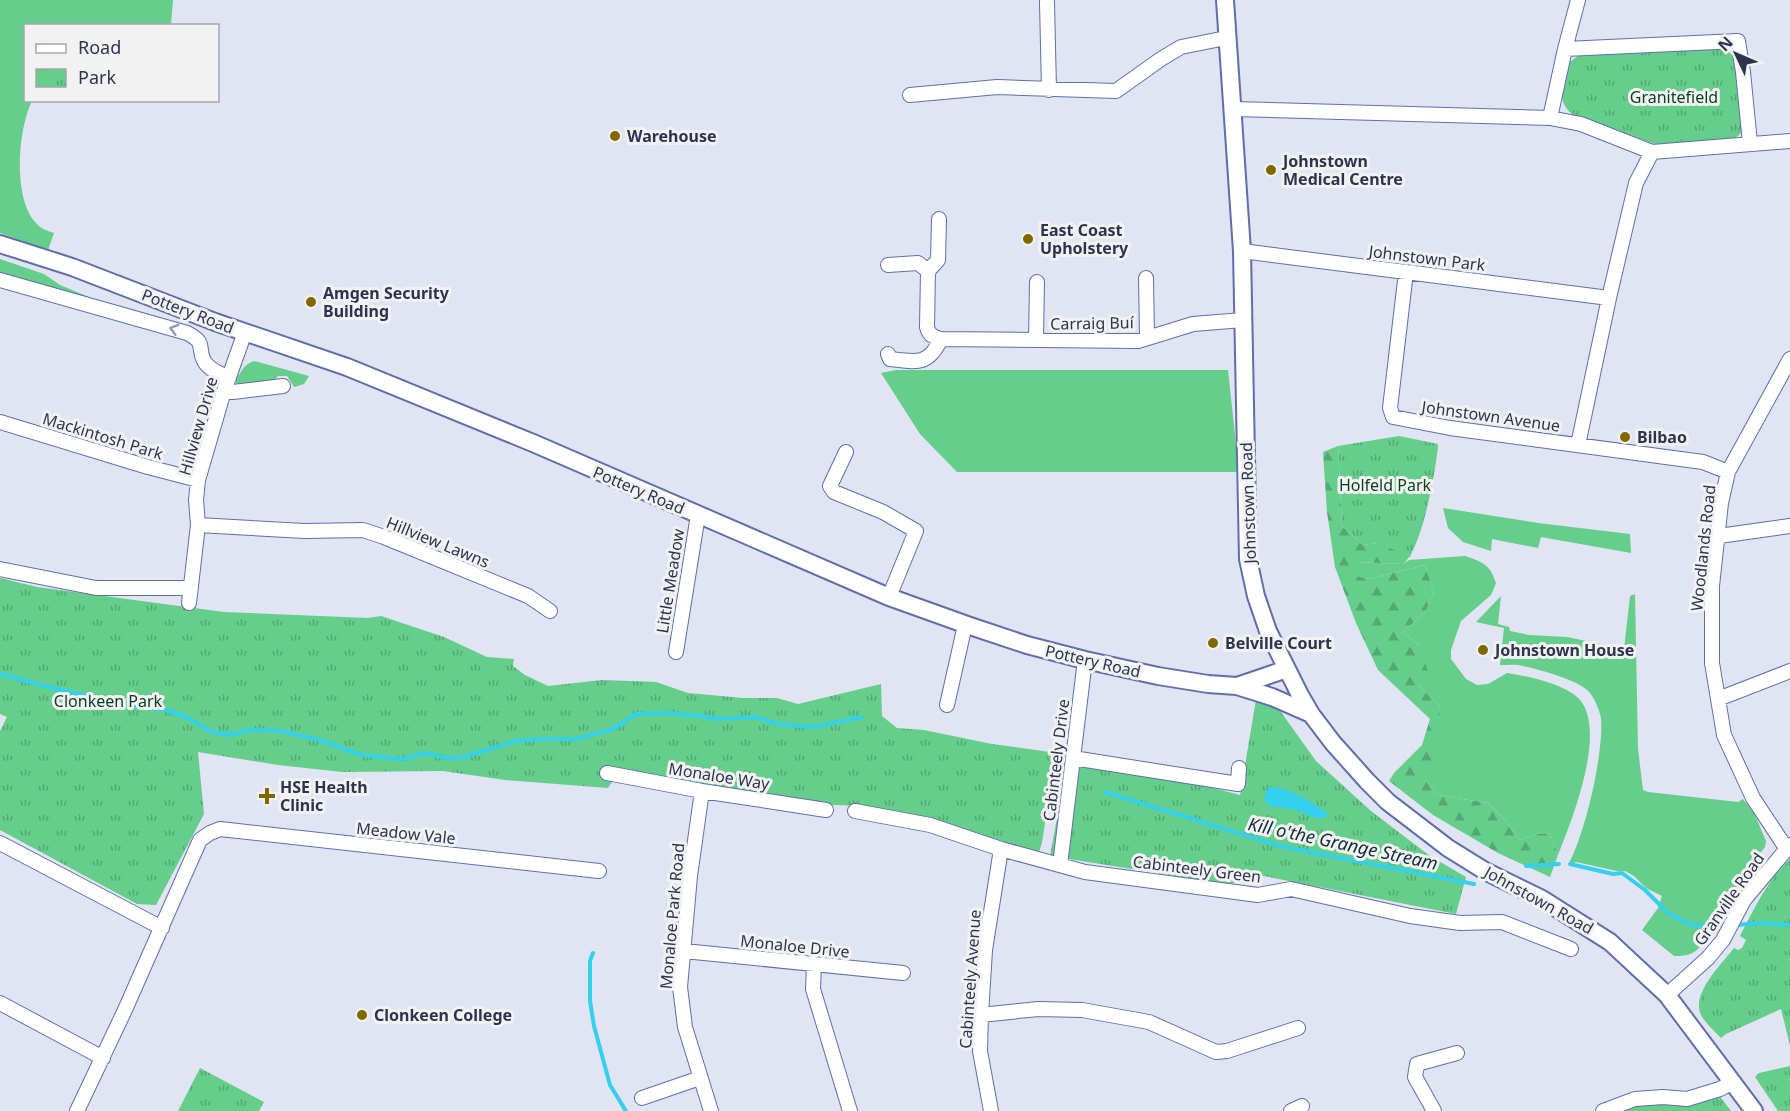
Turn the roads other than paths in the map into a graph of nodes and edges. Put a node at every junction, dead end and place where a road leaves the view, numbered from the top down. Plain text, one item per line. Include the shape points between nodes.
1 (1225, 0) edge
2 (1578, 0) edge
3 (1047, 2) dead end
4 (1226, 38) junction
5 (1565, 49) junction
6 (1049, 90) junction
7 (910, 95) dead end
8 (1233, 109) junction
9 (1551, 118) junction
10 (1790, 141) edge
11 (1750, 143) junction
12 (1652, 152) junction
13 (939, 219) dead end
14 (0, 244) edge
15 (1242, 251) junction
16 (888, 265) dead end
17 (928, 271) junction
18 (1406, 272) junction
19 (1146, 278) dead end
20 (0, 280) edge
21 (1037, 282) dead end
22 (1609, 298) junction
23 (1243, 320) junction
24 (245, 332) junction
25 (1151, 335) junction
26 (941, 339) junction
27 (1036, 340) junction
28 (888, 354) dead end
29 (1790, 359) edge
30 (227, 384) junction
31 (283, 386) dead end
32 (0, 422) edge
33 (1578, 446) junction
34 (846, 452) dead end
35 (1728, 472) junction
36 (198, 480) junction
37 (698, 515) junction
38 (198, 525) junction
39 (1790, 526) edge
40 (1719, 536) junction
41 (0, 569) edge
42 (190, 588) junction
43 (890, 597) junction
44 (189, 603) dead end
45 (550, 611) dead end
46 (965, 625) junction
47 (676, 652) dead end
48 (1085, 660) junction
49 (1287, 669) junction
50 (1790, 671) edge
51 (1237, 686) junction
52 (1718, 699) junction
53 (947, 705) dead end
54 (1311, 714) junction
55 (1073, 758) junction
56 (1239, 768) dead end
57 (607, 773) dead end
58 (702, 791) junction
59 (826, 810) dead end
60 (855, 811) dead end
61 (0, 843) edge
62 (1788, 846) edge
63 (1001, 849) junction
64 (1060, 865) junction
65 (599, 871) dead end
66 (162, 928) junction
67 (1571, 949) dead end
68 (684, 951) junction
69 (814, 965) junction
70 (903, 973) dead end
71 (1667, 995) junction
72 (0, 1003) edge
73 (981, 1015) junction
74 (1298, 1028) dead end
75 (1457, 1053) dead end
76 (103, 1058) junction
77 (700, 1078) junction
78 (1733, 1082) junction
79 (642, 1098) dead end
80 (77, 1111) edge
81 (711, 1111) edge
82 (850, 1111) edge
83 (992, 1111) edge
84 (1434, 1111) edge
85 (1603, 1111) edge
86 (1754, 1111) edge

1 - 4 street, Johnstown Road
2 - 5 street
3 - 6 street
4 - 6 street via 1181,47 1116,91
4 - 8 street, Johnstown Road
5 - 9 street
5 - 11 street via 1738,41
6 - 7 street via 997,87
8 - 9 street
8 - 15 street, Johnstown Road
9 - 12 street via 1581,124
10 - 11 street
11 - 12 street
12 - 22 street via 1636,183
13 - 17 street via 938,260
14 - 24 street, Pottery Road
15 - 18 street, Johnstown Park
15 - 23 street, Johnstown Road
16 - 17 street via 918,263
17 - 26 street via 927,327 934,338
18 - 22 street, Johnstown Park
18 - 33 street, Johnstown Avenue via 1390,408 1393,417
19 - 25 street, Carraig Buí
30 -> 20 street via 204,361 196,338 187,333
21 - 27 street, Carraig Buí
22 - 33 street
23 - 25 street via 1193,324
23 - 49 street, Johnstown Road via 1248,560 1262,615
24 - 30 street, Hillview Drive
24 - 37 street, Pottery Road via 347,367
25 - 27 street, Carraig Buí via 1135,341
26 - 27 street, Carraig Buí
26 - 28 street via 932,356 923,360 890,359
29 - 35 street, Woodlands Road
30 - 31 street via 233,392
30 - 36 street, Hillview Drive
32 - 36 street, Mackintosh Park
33 - 35 street, Johnstown Avenue via 1702,462
34 - 43 street via 830,486 834,492 916,531
35 - 40 street, Woodlands Road
36 - 38 street, Hillview Drive
37 - 43 street, Pottery Road
37 - 47 street, Little Meadow
38 - 42 street, Hillview Drive
38 - 45 street, Hillview Lawns via 363,530 528,596
39 - 40 street
40 - 52 street, Woodlands Road via 1712,597 1712,663
41 - 42 street via 96,588
42 - 44 street, Hillview Drive
43 - 46 street, Pottery Road
46 - 48 street, Pottery Road
46 - 53 street
48 - 51 street, Pottery Road via 1158,676
48 - 55 street, Cabinteely Drive
49 - 51 street, Pottery Road
49 - 54 street, Johnstown Road
50 - 52 street
51 - 54 street
52 - 62 street, Woodlands Road via 1724,735 1753,798
54 - 71 street, Johnstown Road via 1367,781 1418,826 1458,855 1542,899 1603,937
55 - 56 street via 1238,784
55 - 64 street, Cabinteely Drive
57 - 58 street, Monaloe Way
58 - 59 street, Monaloe Way
58 - 68 street, Monaloe Park Road
60 - 63 street, Cabinteely Green via 930,825
61 - 66 street
62 - 71 street, Granville Road via 1756,884 1723,940
63 - 64 street, Cabinteely Green
63 - 73 street, Cabinteely Avenue via 985,950
64 - 67 street, Cabinteely Green via 1085,872 1258,895 1291,889 1460,923 1502,922
65 - 66 street, Meadow Vale via 220,829 200,840
66 - 76 street, Meadow Vale
68 - 69 street, Monaloe Drive
68 - 77 street, Monaloe Park Road via 680,987 685,1027
69 - 70 street, Monaloe Drive
69 - 82 street via 813,989
71 - 78 street, Johnstown Road
72 - 76 street
73 - 74 street via 1038,1008 1082,1010 1149,1022 1216,1052
73 - 83 street, Cabinteely Avenue via 980,1051
75 - 84 street via 1417,1064 1415,1077
76 - 80 street, Meadow Vale
77 - 79 street
77 - 81 street, Monaloe Park Road
78 - 85 street via 1687,1099 1635,1100
78 - 86 street, Johnstown Road

